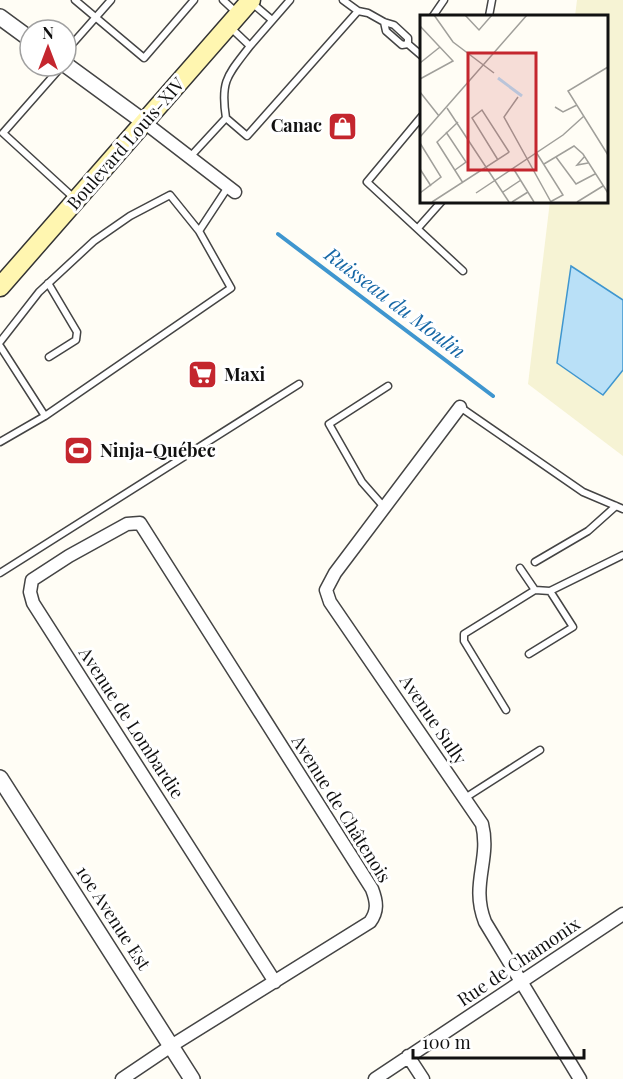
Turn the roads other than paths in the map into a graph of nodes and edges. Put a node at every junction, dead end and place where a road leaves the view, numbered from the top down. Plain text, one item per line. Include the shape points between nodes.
1 (75, 0) edge
2 (111, 0) edge
3 (194, 0) edge
4 (223, 0) edge
5 (290, 0) edge
6 (345, 0) edge
7 (444, 0) edge
8 (492, 0) edge
9 (242, 10) edge
10 (358, 11) junction
11 (434, 15) edge
12 (489, 15) edge
13 (0, 16) edge
14 (96, 17) junction
15 (272, 20) junction
16 (18, 30) edge
17 (78, 37) edge
18 (250, 46) junction
19 (420, 54) edge
20 (78, 75) edge
21 (52, 78) edge
22 (226, 118) junction
23 (420, 118) edge
24 (144, 122) junction
25 (1, 133) edge
26 (189, 158) junction
27 (232, 189) joint
28 (76, 201) junction
29 (441, 202) edge
30 (418, 228) junction
31 (199, 231) junction
32 (463, 271) dead end
33 (48, 284) junction
34 (0, 287) edge
35 (0, 344) edge
36 (49, 357) dead end
37 (299, 384) dead end
38 (388, 386) dead end
39 (460, 407) joint
40 (45, 416) junction
41 (0, 442) edge
42 (385, 507) junction
43 (620, 507) edge
44 (135, 523) joint
45 (623, 555) edge
46 (535, 562) dead end
47 (520, 567) dead end
48 (0, 573) edge
49 (535, 590) junction
50 (550, 591) junction
51 (529, 654) dead end
52 (506, 710) dead end
53 (540, 750) dead end
54 (0, 778) edge
55 (465, 798) junction
56 (622, 916) edge
57 (274, 982) junction
58 (520, 983) junction
59 (171, 1046) junction
60 (408, 1056) junction
61 (122, 1079) edge
62 (192, 1079) edge
63 (375, 1079) edge
64 (423, 1079) edge
65 (580, 1079) edge

1 - 14 lane
2 - 14 lane
3 - 14 lane via 144,58
4 - 9 lane
5 - 15 lane
6 - 10 lane
7 - 11 lane
8 - 12 lane
9 - 15 lane
9 - 18 lane
9 - 24 main road, Boulevard Louis-XIV
10 - 19 lane via 394,25
10 - 22 lane via 247,136
13 - 16 street
14 - 17 lane
15 - 18 lane
18 - 22 lane via 227,77 223,91
20 - 24 street
21 - 25 lane
22 - 26 lane
23 - 30 lane via 367,182
24 - 26 street
24 - 28 main road, Boulevard Louis-XIV
25 - 28 lane
26 - 27 street
27 - 31 lane
28 - 34 main road, Boulevard Louis-XIV
29 - 30 lane
30 - 32 lane
31 - 33 lane via 170,195 129,216 94,241
31 - 40 lane via 231,288
33 - 35 lane
33 - 36 lane via 77,332 76,340
35 - 40 lane
37 - 48 lane
38 - 42 lane via 329,424 362,482
39 - 42 street, Avenue Sully
39 - 43 lane via 583,492
40 - 41 lane
42 - 55 street, Avenue Sully via 326,590 330,602
43 - 46 lane
44 - 57 street, Avenue de Châtenois via 140,523 376,899 375,915 370,922
44 - 57 street, Avenue de Lombardie via 105,535 32,580 33,603
45 - 50 lane
47 - 49 lane
49 - 50 lane
49 - 52 lane via 464,634 464,641
50 - 51 lane via 573,627
53 - 55 lane
54 - 59 street, 10e Avenue Est
55 - 58 street, Avenue Sully via 485,836 478,888 481,911
56 - 58 street, Rue de Chamonix
57 - 59 street, Avenue de Châtenois
58 - 60 street, Rue de Chamonix
58 - 65 street, Avenue Sully
59 - 61 street, Avenue de Châtenois
59 - 62 street, 10e Avenue Est
60 - 63 street, Rue de Chamonix
60 - 64 street

